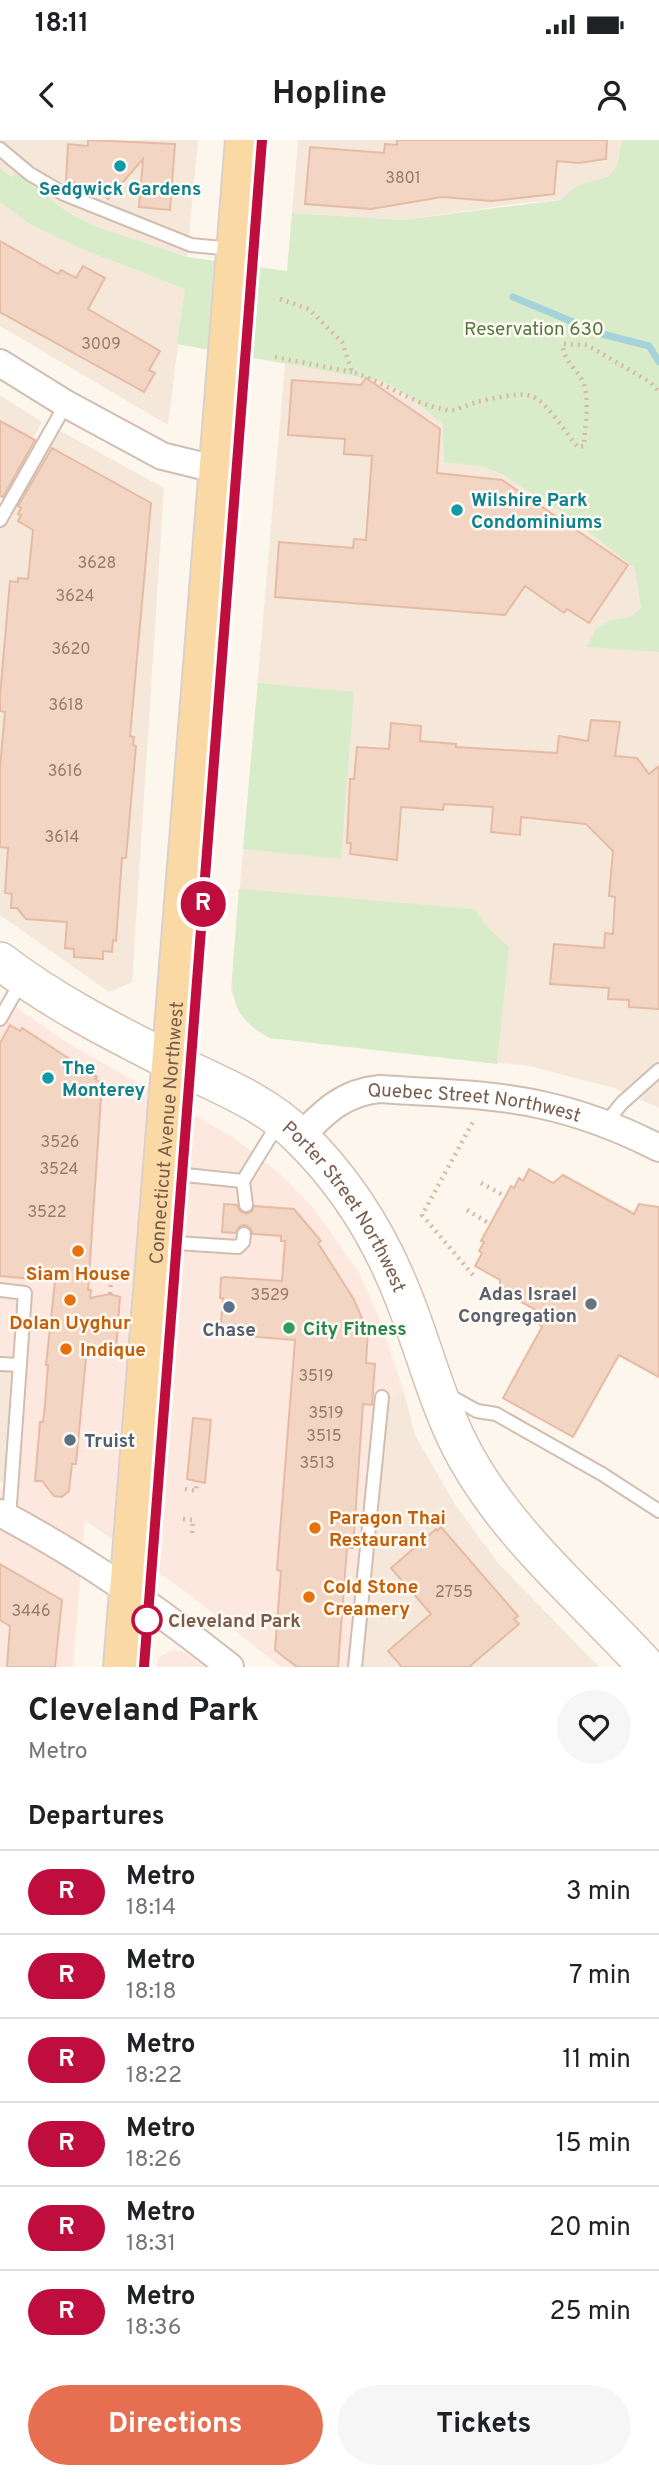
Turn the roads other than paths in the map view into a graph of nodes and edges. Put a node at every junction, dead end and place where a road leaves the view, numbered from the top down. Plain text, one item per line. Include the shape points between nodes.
1 (245, 140) edge
2 (0, 149) edge
3 (236, 250) junction
4 (0, 363) edge
5 (66, 404) junction
6 (219, 470) junction
7 (0, 520) edge
8 (11, 970) edge
9 (0, 1019) edge
10 (171, 1062) junction
11 (659, 1070) edge
12 (605, 1124) junction
13 (290, 1129) junction
14 (659, 1148) edge
15 (162, 1172) junction
16 (243, 1181) junction
17 (246, 1205) dead end
18 (244, 1234) dead end
19 (157, 1242) junction
20 (0, 1290) edge
21 (0, 1364) edge
22 (19, 1366) junction
23 (435, 1388) junction
24 (382, 1397) dead end
25 (659, 1511) edge
26 (5, 1515) edge
27 (129, 1590) junction
28 (123, 1667) edge
29 (230, 1667) edge
30 (355, 1667) edge
31 (646, 1667) edge

1 - 3 main road, Connecticut Avenue Northwest
2 - 3 lane via 64,194 191,245
3 - 6 main road, Connecticut Avenue Northwest
4 - 5 street
5 - 6 street via 162,456
5 - 7 lane
6 - 10 main road, Connecticut Avenue Northwest
8 - 9 lane
8 - 10 main road, Porter Street Northwest via 84,1018
10 - 13 main road, Porter Street Northwest via 247,1097
10 - 15 main road, Connecticut Avenue Northwest
11 - 12 lane
12 - 13 street, Quebec Street Northwest via 528,1102 380,1089 340,1101
12 - 14 street, Quebec Street Northwest
13 - 16 lane
13 - 23 main road, Porter Street Northwest via 352,1200 374,1235 407,1305
15 - 16 lane
15 - 19 main road, Connecticut Avenue Northwest
16 - 17 lane
18 - 19 lane via 238,1247
19 - 27 main road, Connecticut Avenue Northwest
20 - 22 lane via 25,1293
21 - 22 lane
22 - 26 lane
23 - 25 lane via 477,1411 496,1414
23 - 31 main road, Porter Street Northwest via 463,1451 503,1514
24 - 30 lane
26 - 27 street
27 - 28 main road, Connecticut Avenue Northwest
27 - 29 street

